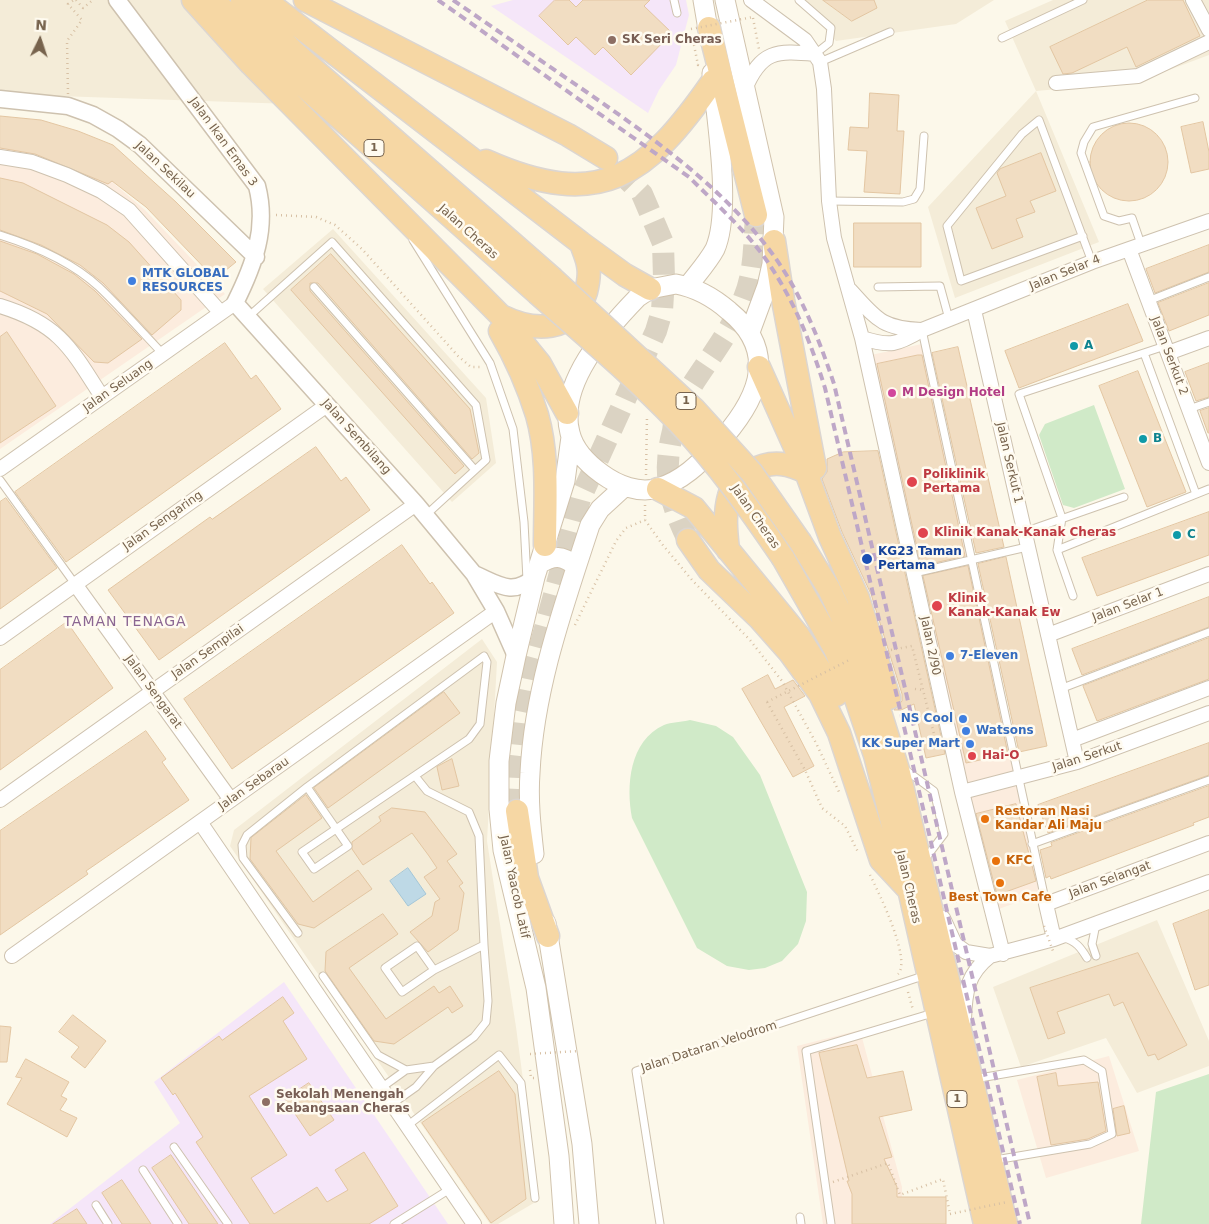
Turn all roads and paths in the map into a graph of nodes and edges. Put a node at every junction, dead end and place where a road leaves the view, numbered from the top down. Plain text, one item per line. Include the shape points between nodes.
1 (75, 0) edge
2 (93, 0) edge
3 (117, 0) edge
4 (194, 0) edge
5 (212, 0) edge
6 (242, 0) edge
7 (265, 0) edge
8 (305, 0) edge
9 (674, 0) edge
10 (703, 0) edge
11 (725, 0) edge
12 (751, 0) edge
13 (798, 0) edge
14 (1083, 0) edge
15 (1193, 0) edge
16 (677, 13) dead end
17 (1208, 25) edge
18 (700, 28) junction
19 (890, 32) dead end
20 (1002, 38) dead end
21 (1209, 42) edge
22 (767, 46) dead end
23 (817, 58) junction
24 (713, 81) junction
25 (1056, 83) dead end
26 (745, 89) junction
27 (1195, 98) dead end
28 (0, 99) edge
29 (68, 106) junction
30 (924, 136) dead end
31 (456, 148) junction
32 (0, 157) edge
33 (606, 158) tunnel mouth
34 (828, 201) junction
35 (394, 209) junction
36 (262, 214) junction
37 (756, 215) tunnel mouth
38 (1209, 221) edge
39 (0, 235) edge
40 (1083, 236) junction
41 (774, 241) junction
42 (581, 243) junction
43 (1135, 246) junction
44 (256, 257) junction
45 (1092, 262) junction
46 (1209, 278) edge
47 (544, 285) junction
48 (688, 286) junction
49 (314, 287) dead end
50 (847, 287) junction
51 (878, 287) dead end
52 (650, 289) junction
53 (479, 293) junction
54 (1148, 301) junction
55 (235, 303) junction
56 (0, 306) edge
57 (974, 310) junction
58 (221, 313) junction
59 (501, 316) junction
60 (248, 317) junction
61 (949, 320) junction
62 (922, 330) junction
63 (750, 332) junction
64 (862, 338) junction
65 (1209, 338) edge
66 (1167, 349) junction
67 (1144, 352) junction
68 (163, 354) junction
69 (490, 363) junction
70 (759, 367) junction
71 (102, 397) junction
72 (1209, 402) edge
73 (327, 405) junction
74 (1189, 409) junction
75 (567, 413) junction
76 (647, 416) dead end
77 (571, 437) junction
78 (1208, 460) edge
79 (0, 469) edge
80 (476, 470) junction
81 (806, 472) junction
82 (0, 480) edge
83 (624, 487) junction
84 (650, 489) junction
85 (1209, 489) edge
86 (1196, 494) junction
87 (1124, 496) dead end
88 (421, 510) junction
89 (1062, 518) junction
90 (645, 520) junction
91 (1024, 532) junction
92 (830, 537) junction
93 (688, 540) tunnel mouth
94 (1028, 547) junction
95 (728, 550) junction
96 (1057, 550) junction
97 (972, 560) junction
98 (576, 566) junction
99 (535, 573) junction
100 (914, 573) junction
101 (474, 574) junction
102 (1209, 574) edge
103 (75, 584) junction
104 (1073, 596) dead end
105 (496, 611) junction
106 (571, 632) dead end
107 (1209, 632) edge
108 (1048, 635) junction
109 (0, 638) edge
110 (888, 651) dead end
111 (516, 656) junction
112 (860, 657) dead end
113 (1209, 688) edge
114 (1060, 689) junction
115 (153, 692) junction
116 (1209, 713) edge
117 (863, 720) junction
118 (1072, 740) junction
119 (937, 746) dead end
120 (1077, 762) junction
121 (415, 776) junction
122 (1018, 777) junction
123 (1209, 780) edge
124 (306, 787) junction
125 (962, 792) junction
126 (0, 800) edge
127 (231, 800) junction
128 (843, 801) dead end
129 (517, 811) tunnel mouth
130 (200, 822) junction
131 (336, 829) junction
132 (1209, 843) edge
133 (1032, 844) junction
134 (862, 859) dead end
135 (866, 867) dead end
136 (1209, 882) edge
137 (909, 889) junction
138 (1046, 904) junction
139 (943, 918) junction
140 (1097, 924) junction
141 (1044, 926) dead end
142 (298, 933) dead end
143 (548, 936) junction
144 (1056, 942) junction
145 (484, 946) junction
146 (941, 952) junction
147 (996, 955) junction
148 (12, 956) dead end
149 (1096, 956) dead end
150 (1087, 958) dead end
151 (434, 970) junction
152 (929, 974) junction
153 (324, 976) dead end
154 (891, 977) dead end
155 (908, 992) dead end
156 (927, 1015) junction
157 (962, 1042) junction
158 (578, 1051) dead end
159 (530, 1054) dead end
160 (434, 1066) junction
161 (406, 1070) junction
162 (972, 1080) junction
163 (381, 1088) junction
164 (392, 1104) junction
165 (407, 1126) junction
166 (174, 1147) dead end
167 (991, 1161) junction
168 (143, 1170) dead end
169 (827, 1184) junction
170 (450, 1189) junction
171 (535, 1198) dead end
172 (1007, 1202) dead end
173 (96, 1205) dead end
174 (108, 1224) edge
175 (178, 1224) edge
176 (228, 1224) edge
177 (394, 1224) edge
178 (474, 1224) edge
179 (564, 1224) edge
180 (589, 1224) edge
181 (660, 1224) edge
182 (831, 1224) edge
183 (985, 1224) edge
184 (1006, 1224) edge

1 - 2 path via 83,8
1 - 29 path via 68,4 82,20 67,41
3 - 36 street, Jalan Ikan Emas 3 via 256,186
4 - 35 highway via 251,64
5 - 47 highway, Jalan Cheras / 1 via 297,80
6 - 47 highway, Jalan Cheras / 1
7 - 31 highway
8 - 33 highway via 568,135
9 - 16 lane
10 - 18 main road
11 - 26 main road
12 - 23 street via 805,40
13 - 23 lane via 832,28 829,43
14 - 20 lane
15 - 17 street
18 - 22 path, bridge via 753,17 759,52
18 - 24 main road
18 - 37 highway
19 - 23 lane
21 - 25 street via 1138,76
23 - 26 street via 782,52 771,54 756,66
23 - 34 street, Jalan 2/90 via 824,89
24 - 31 highway via 669,139 641,164 612,179 595,183 524,177
24 - 48 main road via 722,185 720,231 715,248
26 - 41 main road via 774,217
27 - 43 lane via 1093,127 1084,142 1081,152 1104,216 1119,221 1132,218
28 - 29 street, Jalan Sekilau
29 - 44 street, Jalan Sekilau via 93,115 140,144
30 - 34 lane via 920,189 914,199 903,202
31 - 42 highway
32 - 58 street via 32,162 67,175 101,191 129,210
34 - 50 street, Jalan 2/90
35 - 53 highway
35 - 69 lane
36 - 44 street, Jalan Ikan Emas 3
36 - 69 path via 316,217 336,225 362,249 464,362 479,368
38 - 43 street, Jalan Selar 4
39 - 68 lane via 33,246 90,280
40 - 40 lane via 1039,120 1022,134 948,226 961,281
40 - 45 lane
41 - 63 main road via 767,286
41 - 92 highway via 802,408
42 - 52 highway via 625,276
42 - 59 highway via 589,277 584,298 571,316 540,328 517,324
43 - 45 street, Jalan Selar 4
43 - 54 street, Jalan Serkut 2
44 - 55 street, Jalan Ikan Emas 3
45 - 57 street, Jalan Selar 4
46 - 54 lane
47 - 117 highway, Jalan Cheras / 1, bridge via 609,356 679,422 734,486 783,558 835,649
47 - 146 highway, Jalan Cheras / 1, bridge via 694,409 752,473 801,543 833,598 874,696 899,773
48 - 52 main road
48 - 63 main road via 720,303
49 - 80 lane
50 - 62 street, Jalan Selar 4 via 868,312 886,324
50 - 64 street, Jalan 2/90
51 - 61 lane via 940,286
52 - 75 main road via 626,310 578,372
53 - 59 highway
53 - 99 highway via 513,354 537,416 545,470
54 - 66 street, Jalan Serkut 2
55 - 58 street, Jalan Seluang
55 - 60 street, Jalan Sembilang
56 - 71 street via 36,320 53,331 70,347
57 - 61 street, Jalan Selar 4
57 - 91 street, Jalan Serkut 1
58 - 68 street, Jalan Seluang
59 - 75 highway via 540,364
60 - 73 street, Jalan Sembilang
60 - 80 lane via 332,242 476,404 486,460
61 - 62 street, Jalan Selar 4
62 - 64 street, Jalan Selar 4 via 901,342 885,344
62 - 97 lane
63 - 70 main road via 758,351
64 - 100 street, Jalan 2/90
65 - 66 street
66 - 67 lane
66 - 74 street, Jalan Serkut 2
67 - 86 lane
67 - 89 lane via 1019,394
68 - 71 street, Jalan Seluang
69 - 99 lane via 513,429 524,522
70 - 81 highway
70 - 84 main road via 753,395 732,428 699,464 679,480
71 - 79 street, Jalan Seluang
72 - 74 lane
73 - 88 street, Jalan Sembilang
73 - 103 street, Jalan Sengaring
74 - 78 street, Jalan Serkut 2
75 - 77 main road
76 - 84 path
77 - 83 main road via 580,454 594,468
77 - 99 main road, Jalan Yaacob Latif via 565,481
80 - 88 lane
81 - 92 highway
81 - 95 highway via 792,466 770,464 744,475 736,483 729,494 726,509
82 - 103 lane
83 - 84 main road
83 - 98 main road, Jalan Yaacob Latif via 595,516
84 - 90 path
84 - 95 highway via 694,508
85 - 86 lane
86 - 96 lane
87 - 89 lane
88 - 101 street, Jalan Sembilang
88 - 115 street, Jalan Sempilai
89 - 91 lane
89 - 96 lane
90 - 106 path via 626,528 616,541
90 - 128 path via 692,580 750,640 782,681
91 - 94 street, Jalan Serkut 1
92 - 139 highway via 872,638
93 - 137 highway via 709,570 790,653 820,694 839,733 881,860
94 - 97 lane
94 - 108 street, Jalan Serkut 1
95 - 117 highway via 798,635 840,702
96 - 104 lane
97 - 100 lane
97 - 122 lane
98 - 99 main road via 561,557 551,557
98 - 143 main road, Jalan Yaacob Latif via 547,668 536,718 530,774 534,854
99 - 101 street, Jalan Sembilang via 510,589
99 - 111 main road, Jalan Yaacob Latif
100 - 125 street, Jalan 2/90
101 - 105 street, Jalan Sembilang
102 - 108 street, Jalan Selar 1
103 - 109 street, Jalan Sengaring
103 - 115 street, Jalan Sengarat
105 - 111 street, Jalan Sembilang
105 - 127 street, Jalan Sebarau
107 - 114 lane
108 - 114 street, Jalan Serkut 1
110 - 119 path via 912,646
111 - 179 main road, Jalan Yaacob Latif via 499,761 499,809 503,850 536,988 559,1156
112 - 134 path, bridge via 767,702 806,770 822,808 845,826
113 - 118 street, Jalan Serkut
114 - 118 street, Jalan Serkut 1
115 - 126 street, Jalan Sempilai
115 - 127 street, Jalan Sengarat
116 - 120 street, Jalan Serkut
117 - 137 highway, Jalan Cheras / 1
118 - 120 street, Jalan Serkut 1
120 - 122 street, Jalan Serkut
121 - 124 lane via 469,739 480,724 488,662 484,656
121 - 131 lane
121 - 145 lane via 427,791 469,812 479,836
122 - 125 street, Jalan Serkut
122 - 133 lane
123 - 133 lane
124 - 131 lane
124 - 142 lane via 247,835 242,844 243,858
125 - 147 street, Jalan 2/90
127 - 130 street, Jalan Sebarau
129 - 143 highway via 527,878
130 - 148 street, Jalan Sebarau
130 - 163 street
131 - 131 lane via 348,846 314,869 302,852
132 - 138 street, Jalan Selangat
133 - 138 lane
135 - 154 path via 882,900 903,965 899,974
136 - 140 street
137 - 152 highway, Jalan Cheras / 1
138 - 144 street
139 - 146 highway
139 - 147 street via 955,944 966,952
140 - 144 street
140 - 149 lane via 1092,944
141 - 144 path, bridge
143 - 180 main road, Jalan Yaacob Latif via 582,1144
144 - 147 street
144 - 150 lane via 1072,940
145 - 151 lane
145 - 160 lane via 488,1001 486,1022 474,1037
146 - 157 highway, Jalan Cheras / 1
147 - 157 street via 974,972 965,995
151 - 151 lane via 402,992 385,968 417,946
152 - 156 highway, Jalan Cheras / 1
152 - 181 lane, Jalan Dataran Velodrom via 636,1072
153 - 161 lane via 378,1055
155 - 156 path
156 - 169 lane via 806,1051
156 - 183 highway, Jalan Cheras / 1
157 - 162 highway, Jalan Cheras / 1
158 - 159 path, bridge
160 - 161 lane
160 - 164 lane via 416,1087
161 - 163 lane
162 - 167 highway, Jalan Cheras / 1
162 - 167 lane via 1084,1060 1102,1071 1112,1134 1090,1144
163 - 164 street
164 - 165 street
165 - 170 street
165 - 171 lane via 500,1055 521,1083
166 - 176 lane
167 - 184 highway, Jalan Cheras / 1
168 - 175 lane
169 - 172 path, bridge via 888,1163 900,1195 943,1180 950,1214
169 - 182 lane
170 - 177 lane
170 - 178 street
173 - 174 lane

